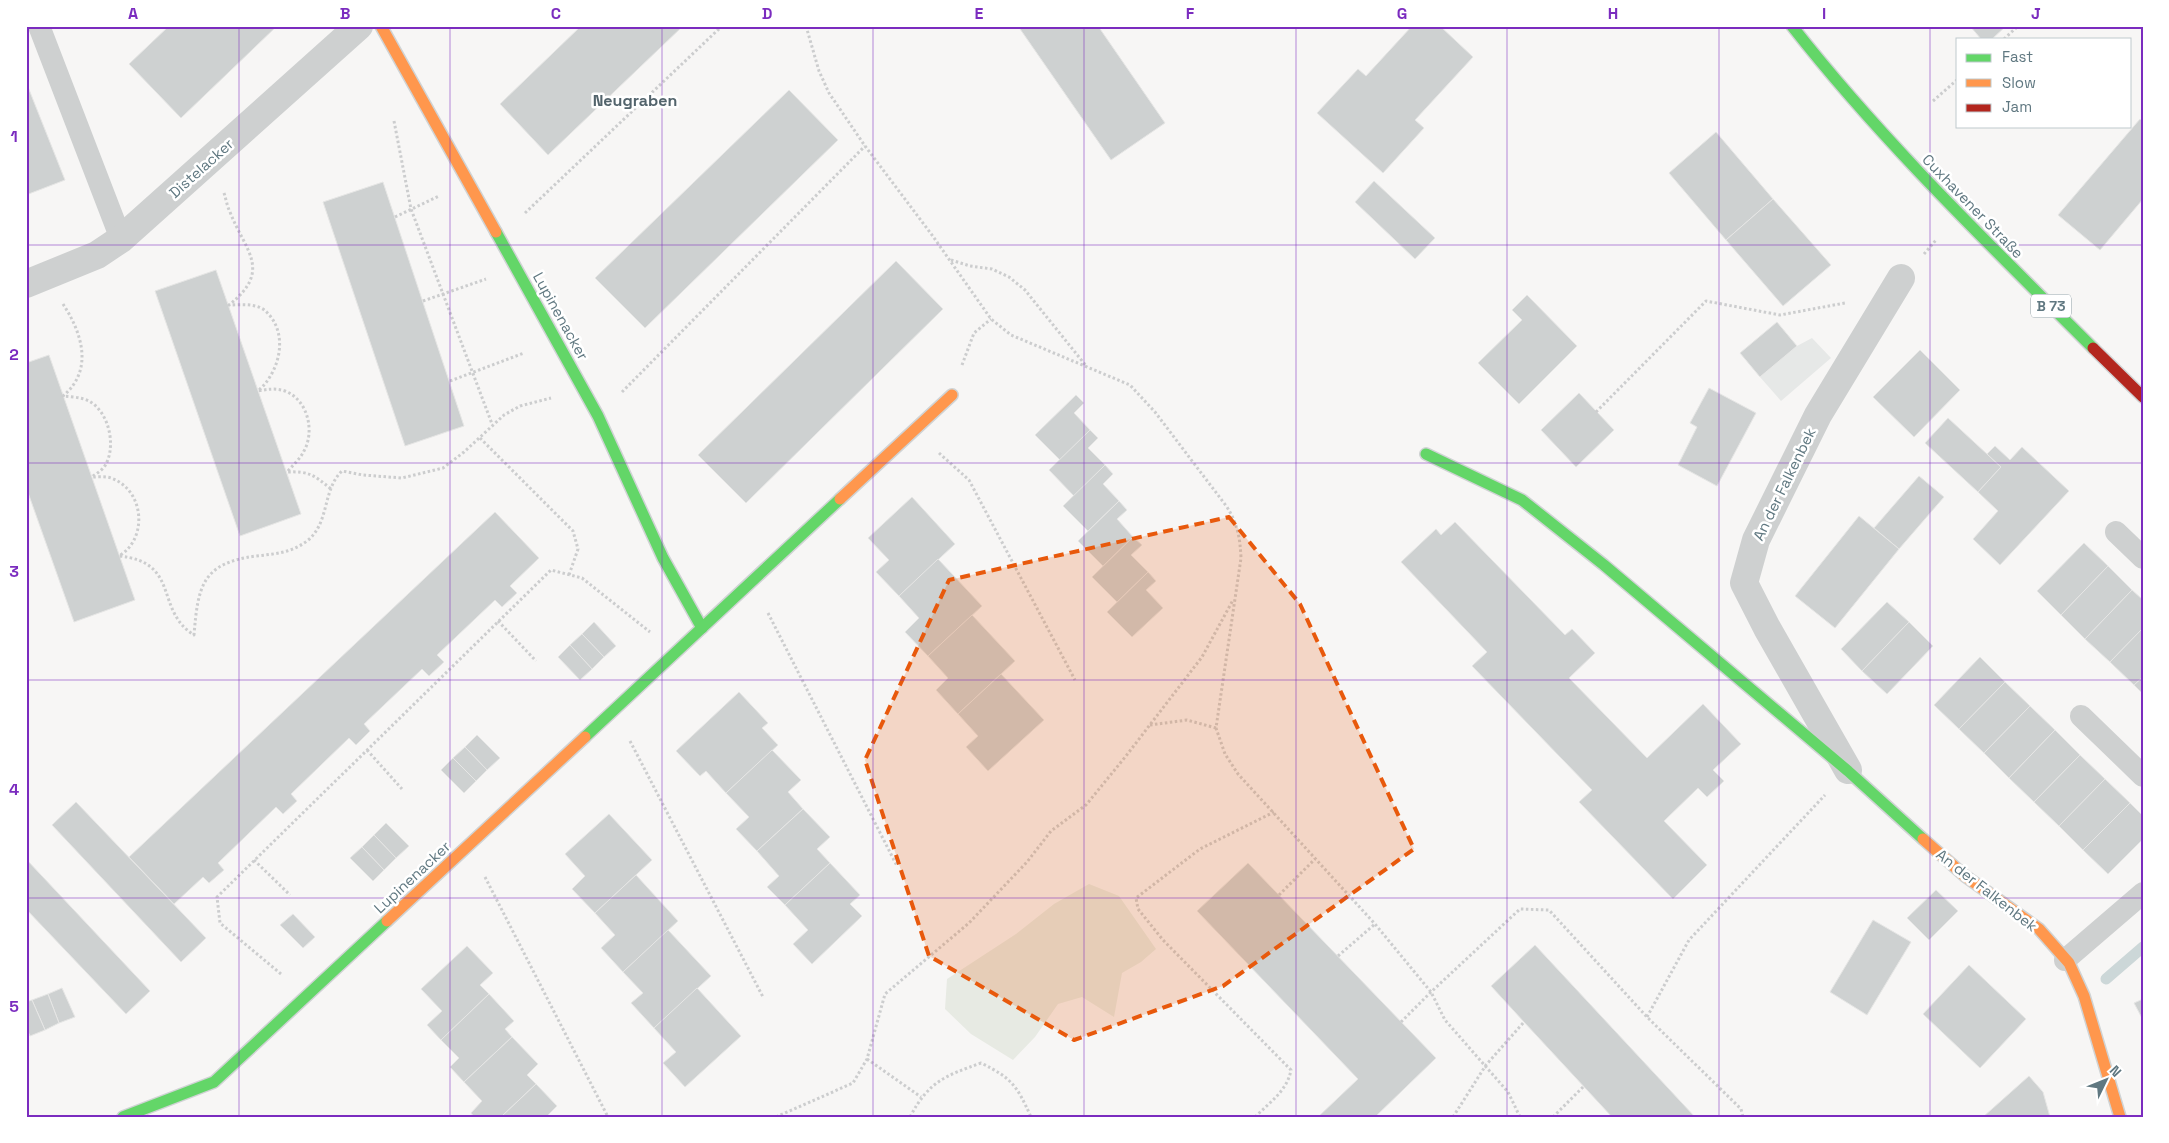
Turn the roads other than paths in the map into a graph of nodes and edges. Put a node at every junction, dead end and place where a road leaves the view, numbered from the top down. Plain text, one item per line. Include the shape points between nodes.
1 (39, 26) edge
2 (359, 26) edge
3 (381, 26) edge
4 (1792, 26) edge
5 (121, 239) junction
6 (1902, 278) road end
7 (36, 280) edge
8 (952, 395) road end
9 (2143, 397) edge
10 (1426, 454) dead end
11 (2116, 532) dead end
12 (2143, 558) edge
13 (702, 628) junction
14 (2081, 716) dead end
15 (1848, 771) junction
16 (2143, 776) edge
17 (2143, 893) edge
18 (2065, 960) junction
19 (123, 1117) edge
20 (2120, 1117) edge

1 - 5 lane
2 - 5 street, Distelacker
3 - 13 street, Lupinenacker via 587,394 664,558
4 - 9 street, Cuxhavener Straße / B 73 via 1839,86 1959,215
5 - 7 street, Distelacker via 97,255
6 - 15 street, An der Falkenbek via 1818,415 1756,540 1744,583
8 - 13 street, Lupinenacker
10 - 15 street, An der Falkenbek via 1522,500
11 - 12 lane
13 - 19 street, Lupinenacker via 214,1082
14 - 16 lane
15 - 18 street, An der Falkenbek via 1965,876 2039,929
17 - 18 lane
18 - 20 street, An der Falkenbek via 2084,996

